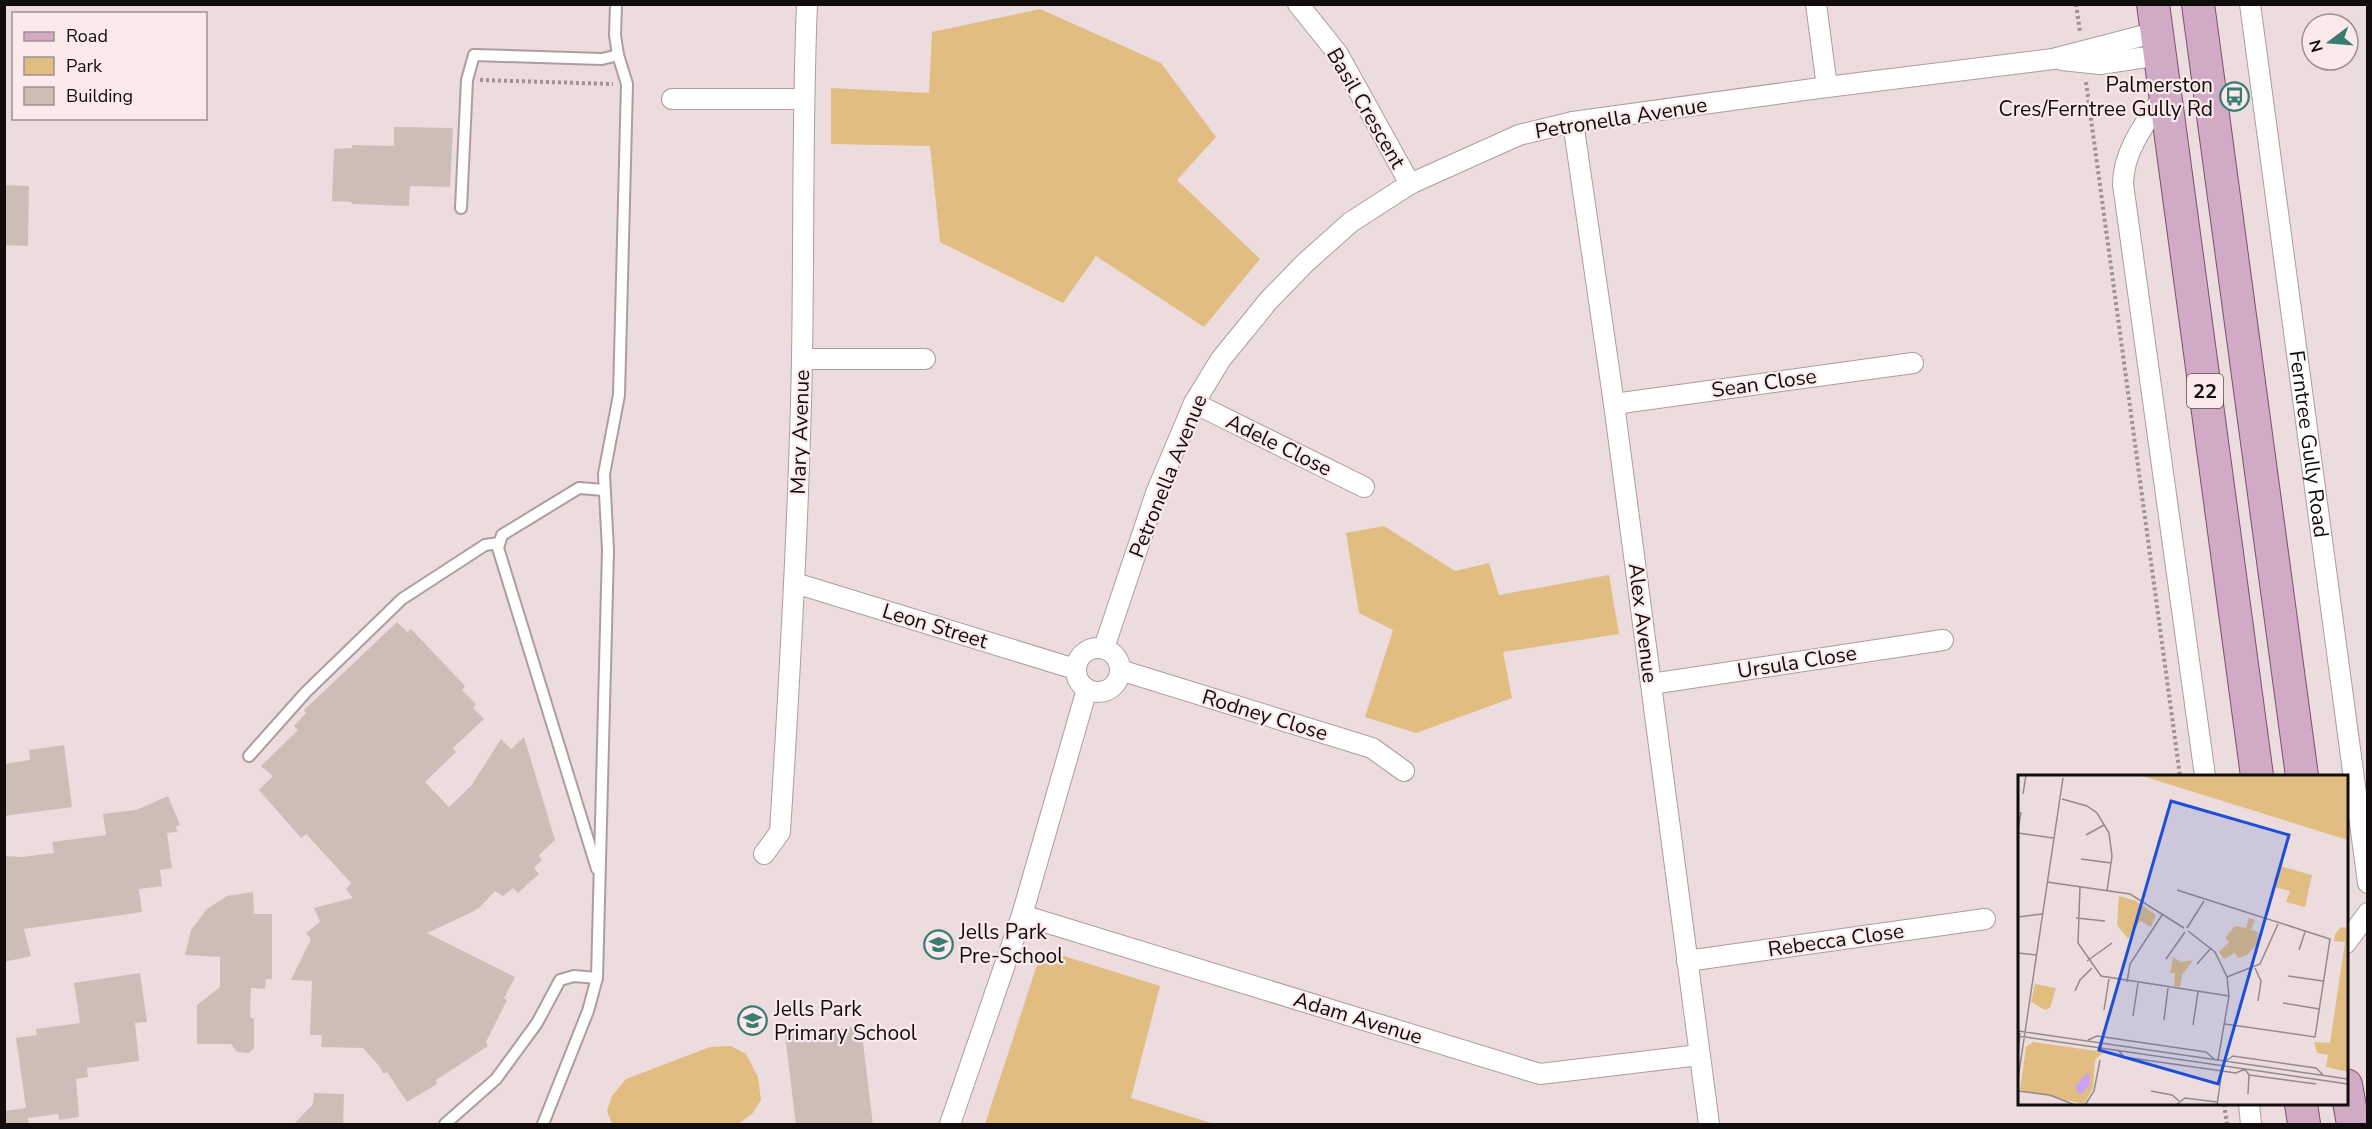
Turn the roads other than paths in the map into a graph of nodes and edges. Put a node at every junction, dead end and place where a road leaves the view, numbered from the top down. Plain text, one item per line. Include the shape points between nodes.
1 (616, 4) edge
2 (807, 4) edge
3 (1298, 4) edge
4 (1816, 4) edge
5 (2198, 4) edge
6 (2250, 4) edge
7 (2156, 31) edge
8 (2202, 36) junction
9 (618, 55) junction
10 (1827, 87) junction
11 (2165, 94) junction
12 (672, 99) dead end
13 (803, 99) junction
14 (1573, 122) junction
15 (1410, 184) junction
16 (461, 208) dead end
17 (802, 359) junction
18 (925, 359) dead end
19 (1913, 363) dead end
20 (1194, 403) junction
21 (1614, 404) junction
22 (1364, 487) dead end
23 (603, 490) junction
24 (499, 543) junction
25 (795, 583) junction
26 (1943, 640) dead end
27 (1104, 648) junction
28 (1075, 669) junction
29 (1120, 670) junction
30 (1651, 684) junction
31 (1087, 689) junction
32 (249, 756) dead end
33 (1404, 771) dead end
34 (2205, 775) edge
35 (2257, 775) edge
36 (2302, 775) edge
37 (764, 854) dead end
38 (2366, 854) edge
39 (600, 879) junction
40 (2367, 883) edge
41 (2367, 913) edge
42 (1022, 915) junction
43 (1985, 919) dead end
44 (2348, 940) edge
45 (1687, 961) junction
46 (597, 978) junction
47 (1699, 1055) junction
48 (2348, 1096) edge
49 (2249, 1105) edge
50 (2301, 1105) edge
51 (445, 1125) edge
52 (543, 1125) edge
53 (950, 1125) edge
54 (1709, 1125) edge
55 (2252, 1125) edge
56 (2304, 1125) edge
57 (2353, 1125) edge

1 - 9 lane
2 - 13 street, Mary Avenue
3 - 15 street, Basil Crescent via 1338,54
4 - 10 street
5 - 8 main road, 22
6 - 38 street, Ferntree Gully Road
7 - 8 main road
7 - 10 street, Petronella Avenue via 2100,64 2083,56
7 - 11 main road, 22
8 - 36 main road, 22
9 - 16 lane via 602,59 474,55 467,80
9 - 23 lane via 627,84 619,395
10 - 14 street, Petronella Avenue
11 - 34 street via 2129,152 2123,184
11 - 35 main road, 22
12 - 13 street
13 - 17 street, Mary Avenue
14 - 15 street, Petronella Avenue via 1519,135
14 - 21 street, Alex Avenue
15 - 20 street, Petronella Avenue via 1351,222 1305,262 1221,359
17 - 18 street
17 - 25 street, Mary Avenue
19 - 21 street, Sean Close
20 - 22 street, Adele Close
20 - 27 street, Petronella Avenue via 1156,493
21 - 30 street, Alex Avenue
23 - 24 lane via 579,488 502,535
23 - 39 lane via 608,550
24 - 32 lane via 485,545 402,599 306,692
24 - 39 lane
25 - 28 street, Leon Street
25 - 37 street, Mary Avenue via 780,832
26 - 30 street, Ursula Close
27 - 28 street via 1085,651
27 - 29 street via 1118,661
28 - 31 street
29 - 31 street via 1108,689
29 - 33 street, Rodney Close via 1372,748
30 - 45 street, Alex Avenue
31 - 42 street
38 - 40 street, Ferntree Gully Road
39 - 46 lane
41 - 44 street
42 - 47 street, Adam Avenue via 1540,1074
42 - 53 street
43 - 45 street, Rebecca Close
45 - 47 street, Alex Avenue
46 - 51 lane via 574,976 560,980 537,1023 496,1079
46 - 52 lane
47 - 54 street, Alex Avenue
48 - 57 main road
49 - 55 street
50 - 56 main road

